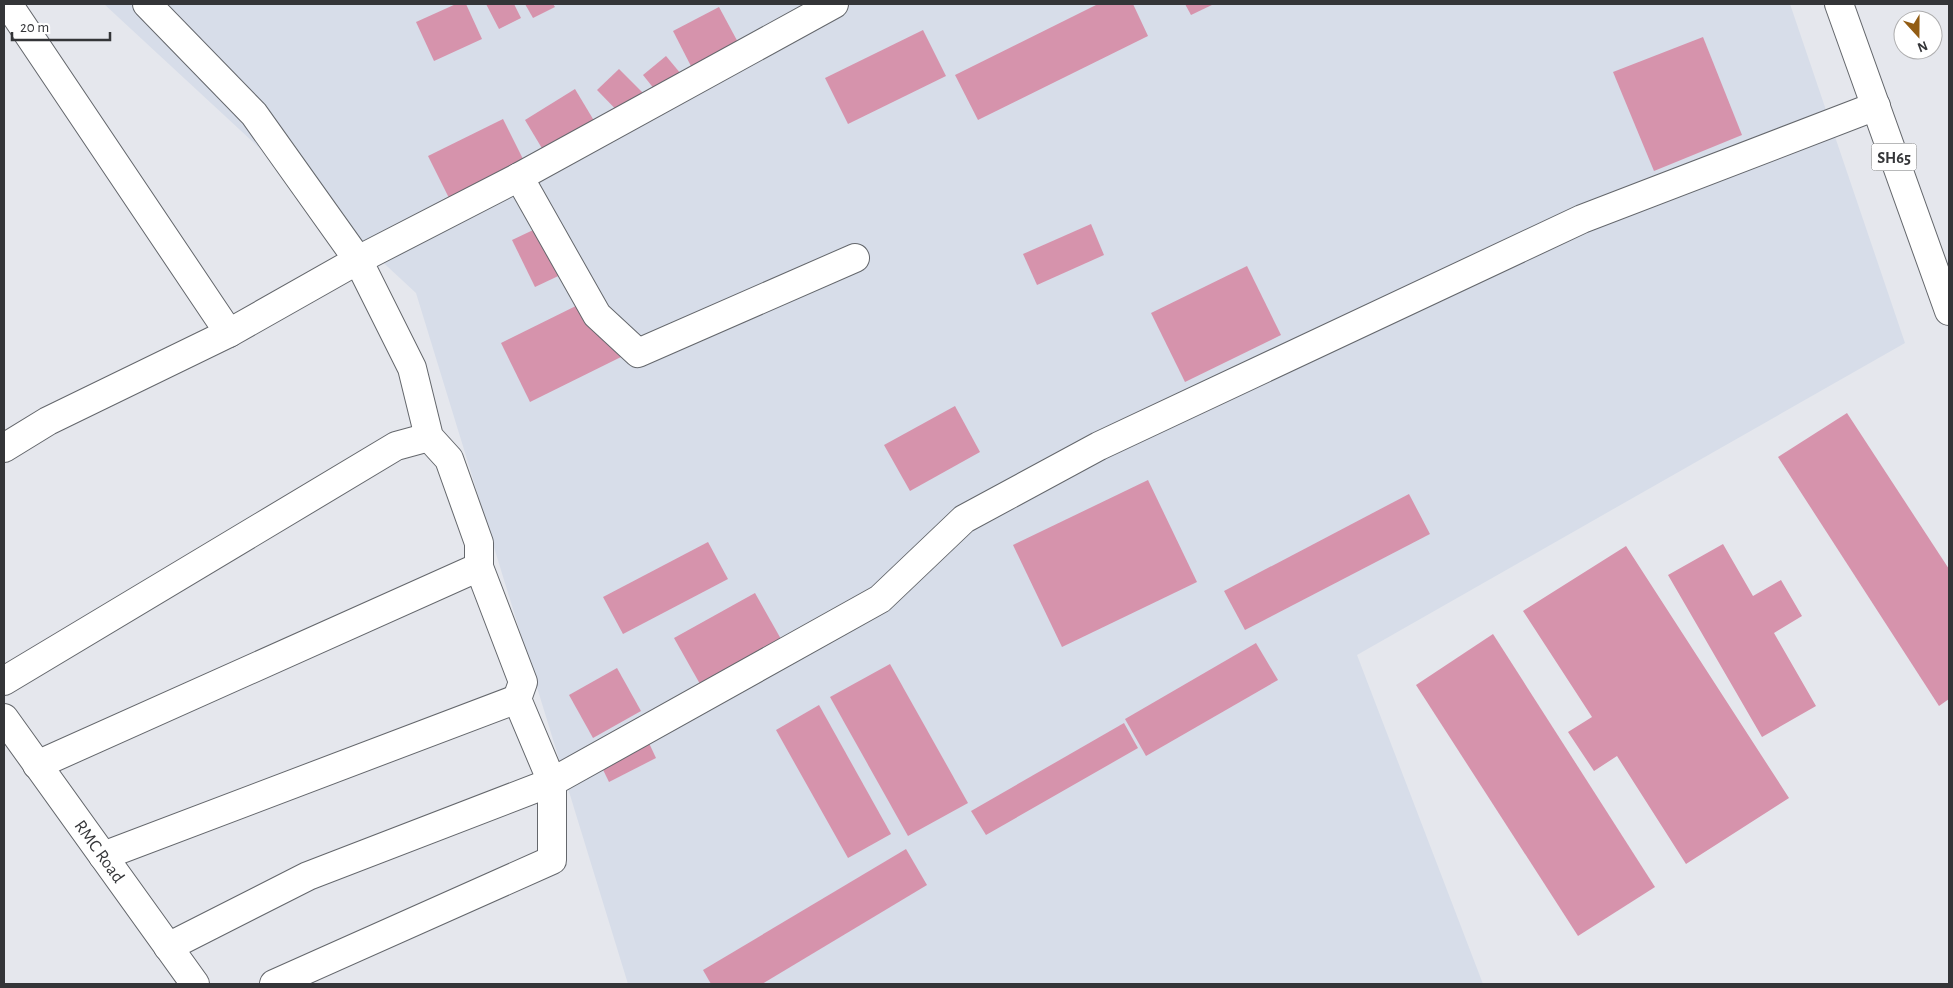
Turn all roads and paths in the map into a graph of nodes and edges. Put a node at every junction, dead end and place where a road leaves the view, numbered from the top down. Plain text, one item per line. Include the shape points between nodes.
1 (8, 4) edge
2 (147, 4) edge
3 (834, 4) edge
4 (1839, 4) edge
5 (1876, 106) junction
6 (519, 177) junction
7 (855, 258) dead end
8 (358, 260) junction
9 (1949, 311) edge
10 (229, 333) junction
11 (429, 437) junction
12 (4, 448) edge
13 (479, 567) junction
14 (4, 681) edge
15 (517, 699) junction
16 (4, 718) edge
17 (4, 742) edge
18 (38, 765) junction
19 (552, 782) junction
20 (103, 856) junction
21 (168, 947) junction
22 (176, 984) edge
23 (195, 984) edge
24 (274, 984) edge

1 - 10 street
2 - 8 street via 254,114
3 - 6 street
4 - 5 street, SH65
5 - 9 street, SH65
5 - 19 street via 1582,218 1099,446 964,519 880,599
6 - 7 street via 597,315 638,353
6 - 8 street
8 - 10 street
8 - 11 street via 412,368
10 - 12 street via 48,420
11 - 13 street via 449,459 456,477 479,543
11 - 14 street via 396,446
13 - 15 street via 523,682
13 - 18 street
15 - 19 street
15 - 20 street
16 - 18 street, RMC Road
17 - 22 street, RMC Road
18 - 20 street, RMC Road
19 - 21 street via 308,876
19 - 24 street via 552,860
20 - 21 street, RMC Road
21 - 23 street, RMC Road

